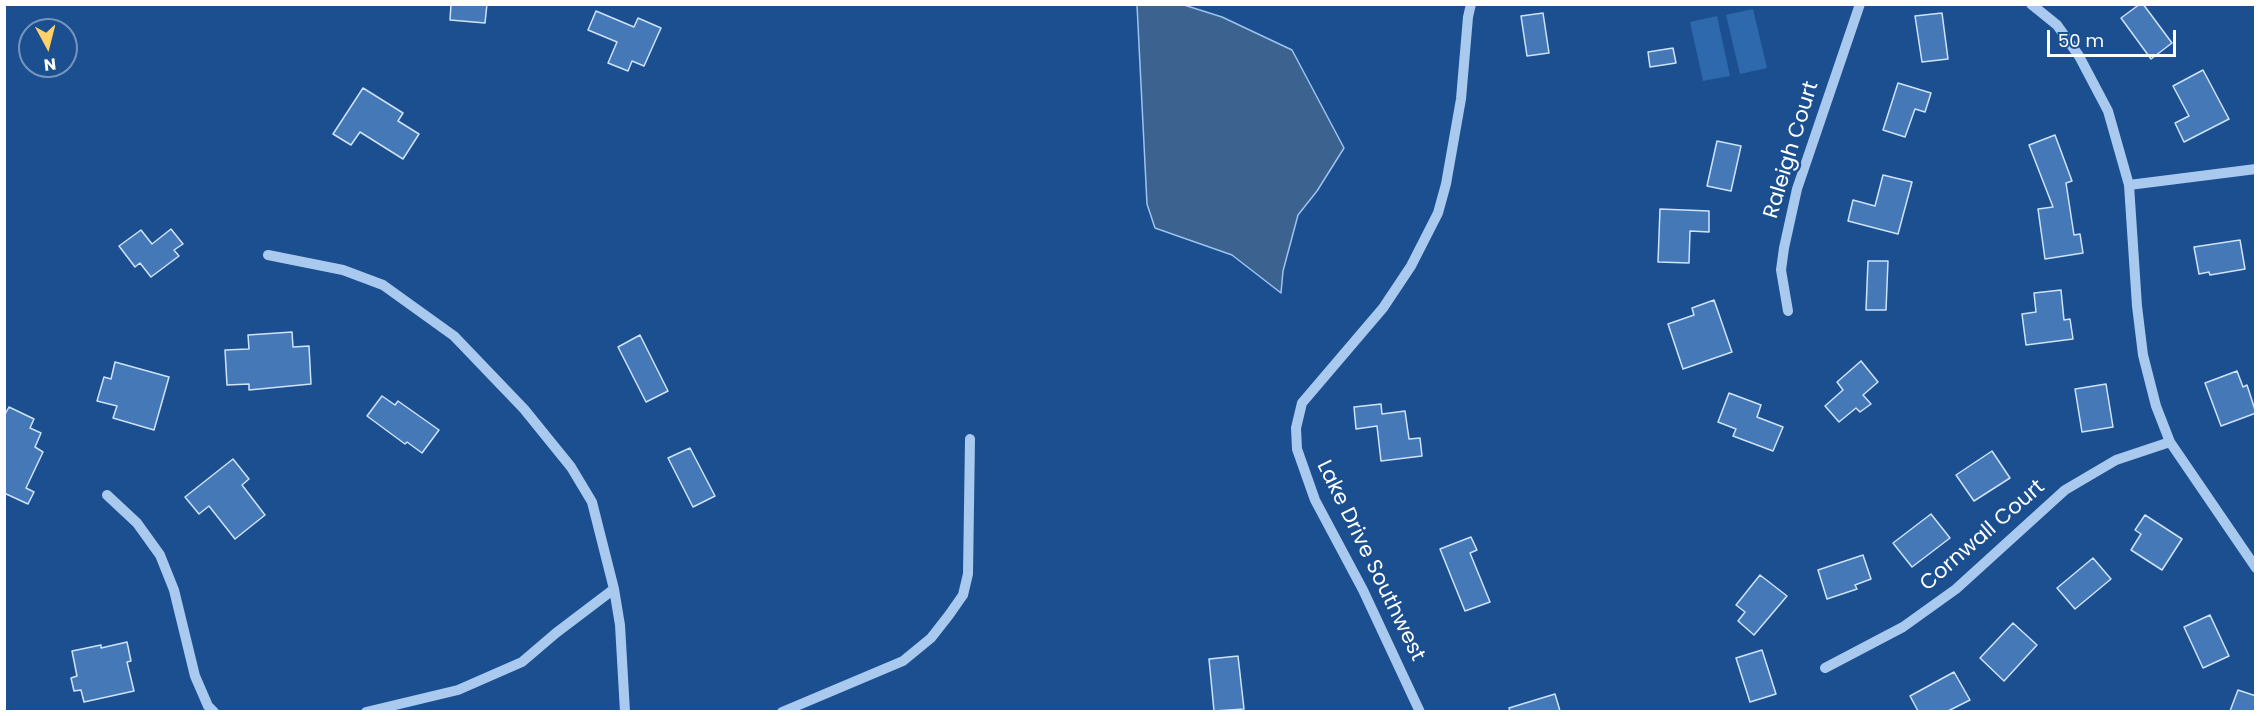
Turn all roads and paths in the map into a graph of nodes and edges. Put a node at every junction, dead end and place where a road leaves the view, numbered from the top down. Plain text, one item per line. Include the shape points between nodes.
1 (1471, 4) edge
2 (1848, 4) edge
3 (2031, 4) edge
4 (1859, 8) edge
5 (2256, 169) edge
6 (2129, 185) junction
7 (268, 255) dead end
8 (1788, 311) dead end
9 (970, 439) dead end
10 (2170, 442) junction
11 (107, 495) dead end
12 (2255, 567) edge
13 (614, 589) junction
14 (1825, 668) dead end
15 (214, 711) edge
16 (366, 711) edge
17 (625, 711) edge
18 (782, 711) edge
19 (1420, 711) edge

1 - 19 street, Lake Drive Southwest via 1461,99 1438,213 1411,266 1383,308 1302,403 1296,428 1297,449 1316,500
2 - 4 street
3 - 6 street via 2057,24 2079,56 2108,111
4 - 8 street, Raleigh Court via 1797,189 1781,270
5 - 6 street
6 - 10 street via 2143,355
7 - 13 street via 343,270 383,285 454,336 524,409 571,467 592,502
9 - 18 street via 968,574 959,602 931,638 903,661
10 - 12 street
10 - 14 street, Cornwall Court via 2116,459 2064,490 1956,588 1903,627
11 - 15 street via 137,523 160,555 174,590 195,676
13 - 16 street via 522,662 458,690
13 - 17 street

